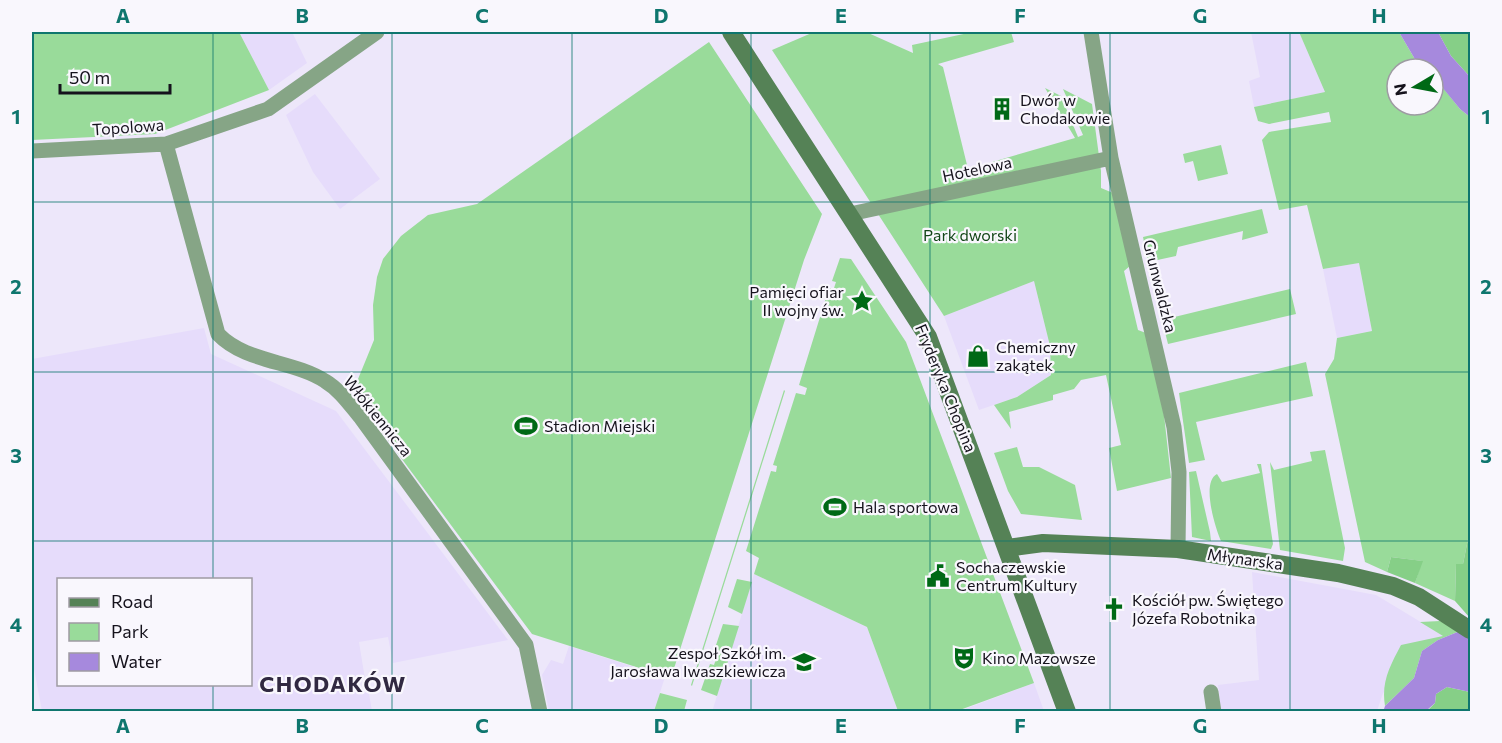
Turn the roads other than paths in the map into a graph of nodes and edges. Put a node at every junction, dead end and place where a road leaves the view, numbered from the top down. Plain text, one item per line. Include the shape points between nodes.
1 (377, 32) edge
2 (731, 32) edge
3 (1091, 32) edge
4 (166, 144) junction
5 (32, 151) edge
6 (1111, 158) junction
7 (850, 214) junction
8 (1007, 548) junction
9 (1178, 549) junction
10 (1465, 625) edge
11 (1211, 692) dead end
12 (540, 711) edge
13 (1067, 711) edge
14 (1214, 711) edge

1 - 4 street, Topolowa via 268,109
2 - 7 main road, Fryderyka Chopina
3 - 6 street, Grunwaldzka
4 - 5 street, Topolowa
4 - 12 street, Włókiennicza via 218,334 241,351 323,380 361,418 523,640 531,657
6 - 7 street, Hotelowa
6 - 9 street, Grunwaldzka via 1174,427 1179,472
7 - 8 main road, Fryderyka Chopina via 928,337
8 - 9 main road, Młynarska via 1043,543
8 - 13 main road, Fryderyka Chopina
9 - 10 main road, Młynarska via 1338,573 1393,586
11 - 14 street

